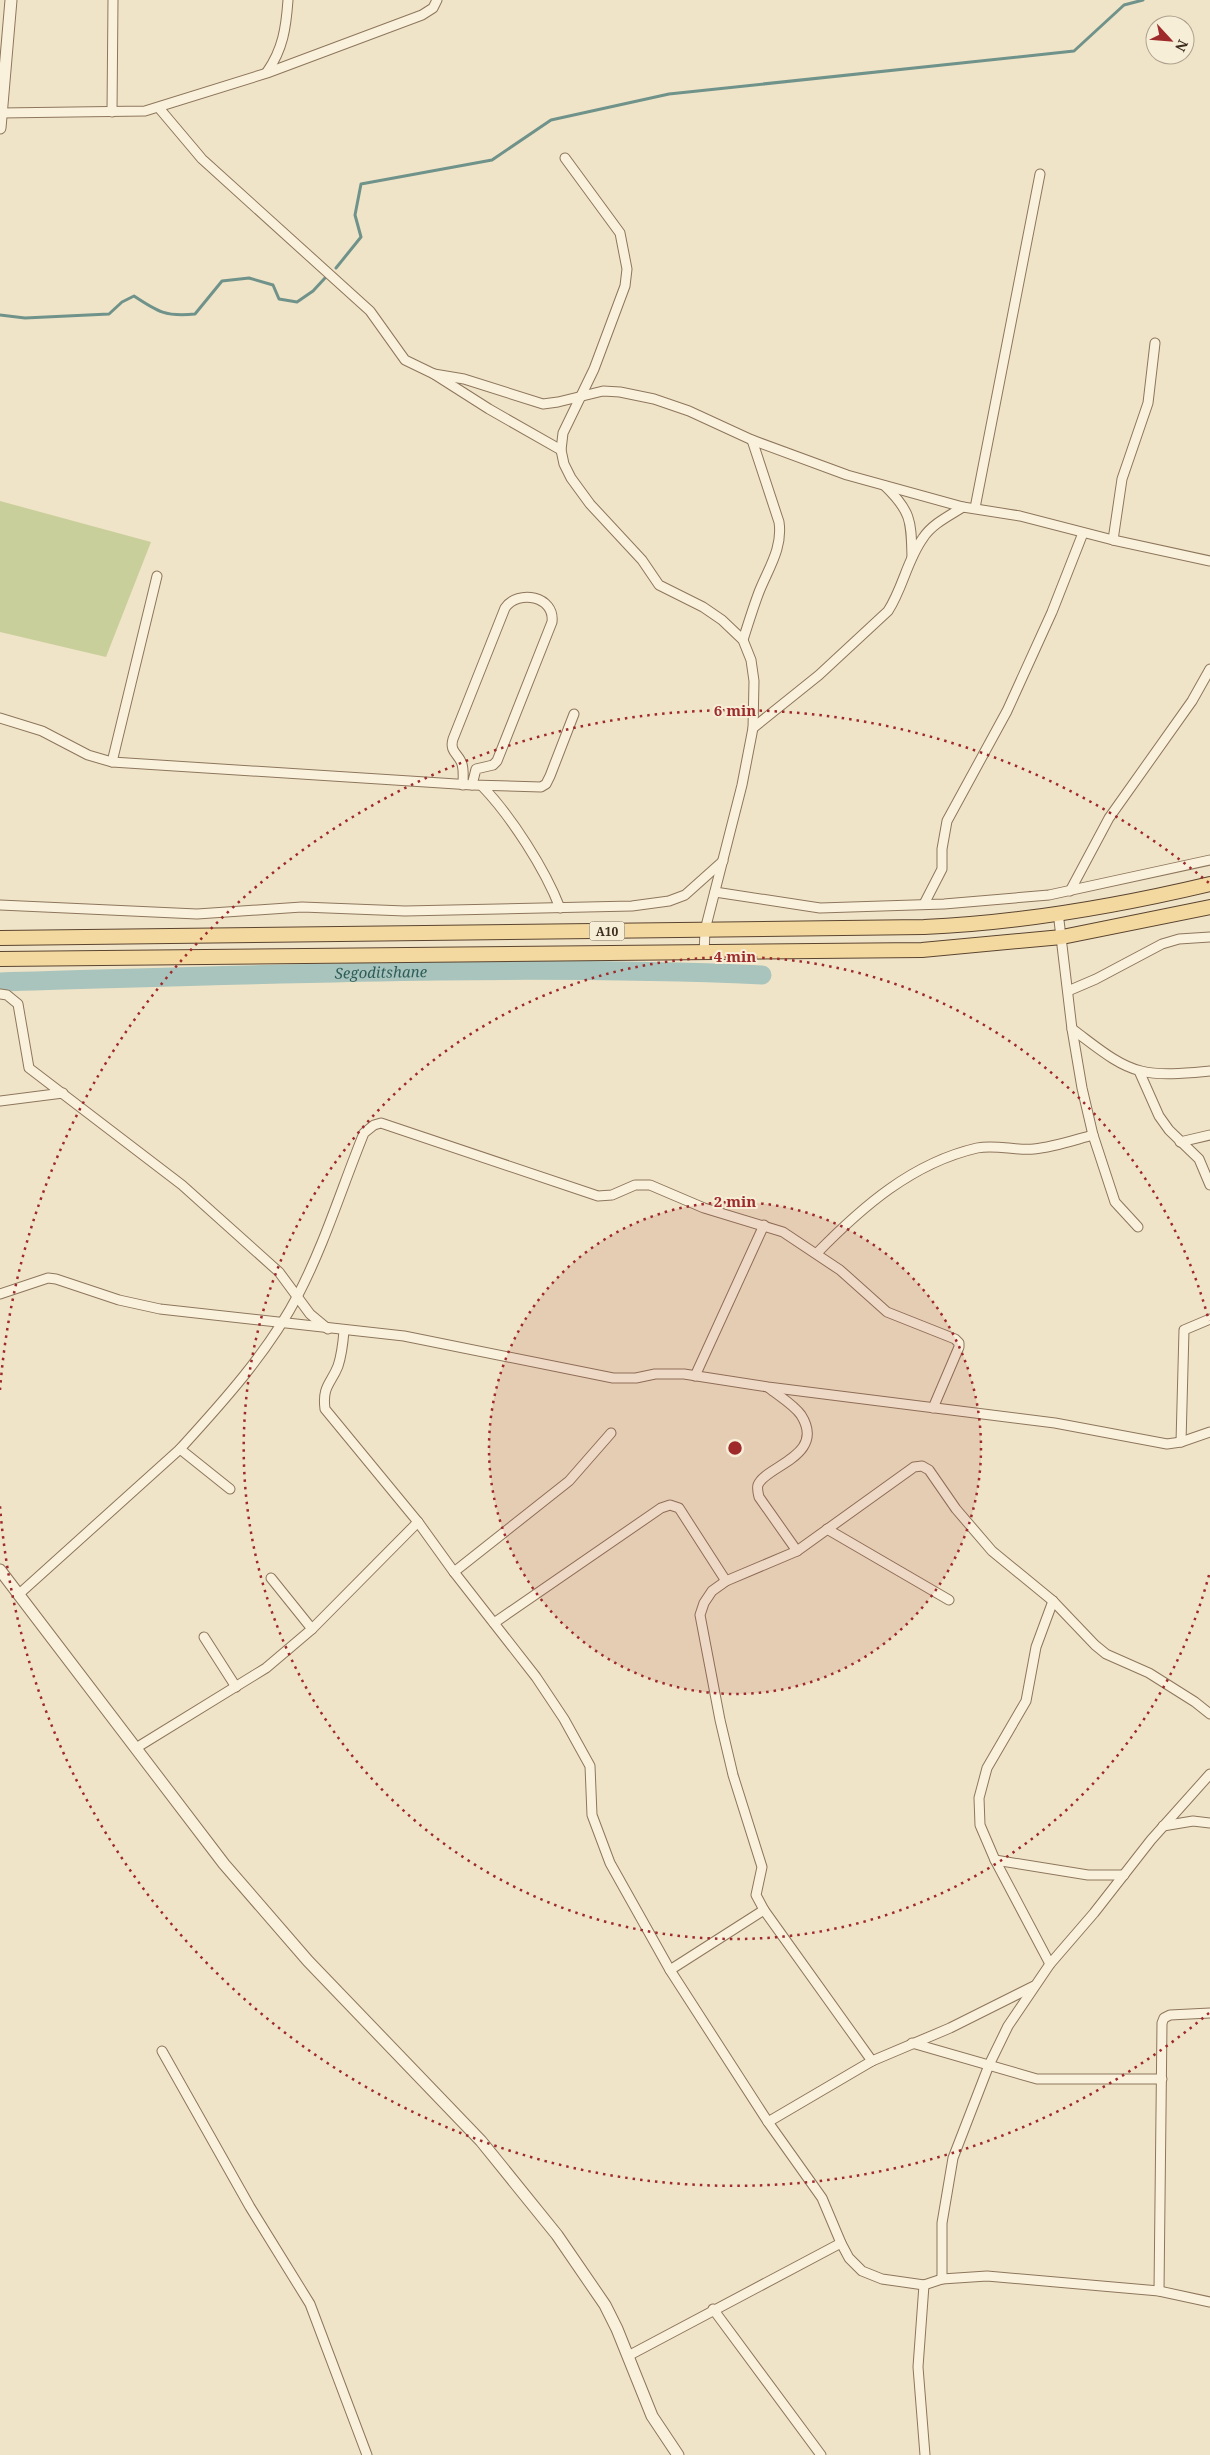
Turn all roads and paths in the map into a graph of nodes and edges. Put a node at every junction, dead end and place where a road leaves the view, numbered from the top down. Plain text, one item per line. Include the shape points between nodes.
1 (10, 0) edge
2 (113, 0) edge
3 (288, 0) edge
4 (438, 0) edge
5 (267, 72) junction
6 (159, 108) junction
7 (112, 112) junction
8 (1, 113) edge
9 (0, 128) edge
10 (565, 158) dead end
11 (1040, 174) dead end
12 (1155, 343) dead end
13 (434, 374) junction
14 (580, 395) junction
15 (752, 440) junction
16 (561, 450) junction
17 (883, 484) junction
18 (963, 507) junction
19 (975, 508) junction
20 (1083, 533) junction
21 (1112, 540) junction
22 (912, 558) junction
23 (1210, 561) edge
24 (157, 576) dead end
25 (743, 640) junction
26 (1210, 669) edge
27 (574, 714) dead end
28 (0, 718) edge
29 (753, 728) junction
30 (112, 762) junction
31 (472, 785) junction
32 (1210, 860) edge
33 (723, 861) junction
34 (1210, 884) edge
35 (1070, 891) junction
36 (715, 892) junction
37 (924, 904) junction
38 (0, 905) edge
39 (1210, 907) edge
40 (560, 908) junction
41 (1058, 912) junction
42 (788, 929) junction
43 (705, 930) junction
44 (1062, 937) junction
45 (1210, 937) edge
46 (0, 938) edge
47 (788, 952) junction
48 (704, 954) junction
49 (0, 959) edge
50 (1068, 991) junction
51 (0, 994) edge
52 (1072, 1029) junction
53 (1140, 1071) junction
54 (1210, 1071) edge
55 (63, 1093) junction
56 (0, 1101) edge
57 (1093, 1135) junction
58 (1210, 1135) edge
59 (1180, 1142) junction
60 (1210, 1185) edge
61 (764, 1225) junction
62 (1138, 1227) dead end
63 (817, 1253) junction
64 (0, 1294) edge
65 (297, 1296) junction
66 (1210, 1319) edge
67 (282, 1323) junction
68 (328, 1329) junction
69 (344, 1331) junction
70 (695, 1376) junction
71 (768, 1387) junction
72 (934, 1408) junction
73 (1210, 1432) edge
74 (611, 1433) dead end
75 (1181, 1442) junction
76 (180, 1449) junction
77 (230, 1489) dead end
78 (418, 1522) junction
79 (827, 1529) junction
80 (797, 1551) junction
81 (0, 1570) edge
82 (454, 1572) junction
83 (270, 1578) dead end
84 (726, 1581) junction
85 (18, 1595) junction
86 (948, 1600) dead end
87 (1053, 1601) junction
88 (494, 1623) junction
89 (312, 1629) junction
90 (204, 1638) dead end
91 (236, 1687) junction
92 (1210, 1714) edge
93 (136, 1748) junction
94 (1210, 1774) edge
95 (1210, 1823) edge
96 (1163, 1826) junction
97 (995, 1860) junction
98 (1124, 1875) junction
99 (764, 1910) junction
100 (1050, 1964) junction
101 (670, 1970) junction
102 (1037, 1984) junction
103 (1210, 2013) edge
104 (912, 2043) junction
105 (162, 2051) dead end
106 (872, 2060) junction
107 (989, 2065) junction
108 (1162, 2078) junction
109 (768, 2122) junction
110 (841, 2243) junction
111 (942, 2279) junction
112 (924, 2284) junction
113 (1159, 2291) junction
114 (1210, 2302) edge
115 (713, 2309) junction
116 (628, 2356) junction
117 (367, 2455) edge
118 (678, 2455) edge
119 (821, 2455) edge
120 (925, 2455) edge

1 - 8 street
2 - 7 street
3 - 5 street via 282,44
4 - 5 street via 422,15
5 - 6 street
6 - 7 street via 132,113
6 - 13 street via 202,159 370,311 405,360
7 - 8 street
8 - 9 street
10 - 14 street via 620,233 627,269 615,315 594,370
11 - 19 street
12 - 21 street via 1148,403 1122,479
13 - 14 street via 464,379 543,404
13 - 16 street
14 - 15 street via 603,391 654,399
14 - 16 street via 563,433
15 - 17 street via 847,475
15 - 25 street via 781,534
16 - 25 street via 571,478 590,504 642,560 659,585 716,616
17 - 18 street
17 - 22 street via 906,510 910,520
18 - 19 street
18 - 22 street via 923,536
19 - 20 street
20 - 21 street
20 - 37 street via 1052,612 1006,711 947,821 942,869
21 - 23 street
22 - 29 street via 888,611 819,675
24 - 30 street
25 - 29 street via 754,681
26 - 35 street via 1192,701 1109,818
27 - 31 street via 546,784 541,787
28 - 30 street
29 - 33 street
30 - 31 street
31 - 31 street via 476,769 497,762 552,622 550,612 531,596 515,599 505,608 451,745
31 - 40 street via 509,816 554,892
32 - 35 street
33 - 36 street
33 - 40 street via 680,898 632,906
34 - 41 main road, A10
35 - 37 street via 1004,900
36 - 37 street via 820,908
36 - 43 street
38 - 40 street via 197,914 302,907 405,911
39 - 44 main road, A10
41 - 42 main road, A10 via 963,926
41 - 44 street
42 - 43 main road, A10
42 - 47 main road
43 - 46 main road, A10
43 - 48 street
44 - 47 main road, A10 via 922,950
44 - 50 street
45 - 50 street via 1162,944
47 - 48 main road, A10
48 - 49 main road, A10
50 - 52 street
51 - 55 street via 7,995 18,1004 29,1068
52 - 53 street via 1106,1054
52 - 57 street
53 - 54 street
53 - 59 street via 1159,1116
55 - 56 street
55 - 65 street via 182,1185 279,1272
57 - 62 street via 1115,1202
57 - 63 street via 1034,1149 978,1148 926,1167 856,1213
58 - 59 street
59 - 60 street via 1198,1158
61 - 63 street via 783,1232
61 - 65 street via 720,1213 642,1184 612,1195 598,1196 381,1123 364,1133 333,1215
61 - 70 street
63 - 72 street via 888,1312 959,1342
64 - 67 street via 48,1278 152,1307
65 - 67 street
65 - 68 street via 310,1314
66 - 75 street via 1184,1330
67 - 68 street
67 - 76 street via 234,1388
68 - 69 street
69 - 70 street via 433,1341 613,1378 665,1373
69 - 78 street via 341,1357 326,1384 325,1409
70 - 71 street
71 - 72 street
71 - 80 street via 801,1415 805,1426 806,1439 801,1449 791,1461 763,1478 758,1486 759,1497
72 - 75 street via 1055,1424 1146,1442
73 - 75 street
74 - 82 street via 569,1481
76 - 77 street
76 - 85 street
78 - 82 street
78 - 89 street
79 - 80 street
79 - 86 street
79 - 87 street via 914,1467 922,1466 929,1470 956,1509 992,1551
80 - 84 street
81 - 85 street
82 - 88 street
83 - 89 street
84 - 88 street via 679,1508 670,1505 661,1508
84 - 99 street via 712,1591 700,1615 733,1776 762,1867 756,1895
85 - 93 street
87 - 92 street via 1082,1634 1106,1654 1149,1673
87 - 97 street via 1036,1647 1026,1702 987,1768 982,1783 980,1825
88 - 101 street via 536,1677 590,1766 595,1828 610,1863
89 - 91 street via 266,1668
90 - 91 street
91 - 93 street
93 - 116 street via 224,1864 308,1961 481,2140 512,2177 590,2282 618,2329
94 - 96 street
95 - 96 street via 1193,1821
96 - 98 street
97 - 98 street via 1088,1875
97 - 100 street
98 - 100 street
99 - 101 street
99 - 106 street
100 - 102 street
101 - 109 street
102 - 104 street via 950,2028
102 - 107 street via 1008,2026
103 - 108 street via 1164,2018
104 - 106 street
104 - 107 street
105 - 117 street via 250,2208 310,2304
106 - 109 street
107 - 108 street via 1052,2080
107 - 111 street via 953,2158 942,2223
108 - 113 street
109 - 110 street via 822,2198
110 - 112 street via 849,2258 862,2271 882,2279
110 - 115 street
111 - 112 street
111 - 113 street via 987,2276
112 - 120 street via 918,2368
113 - 114 street
115 - 116 street
115 - 119 street
116 - 118 street via 652,2416

